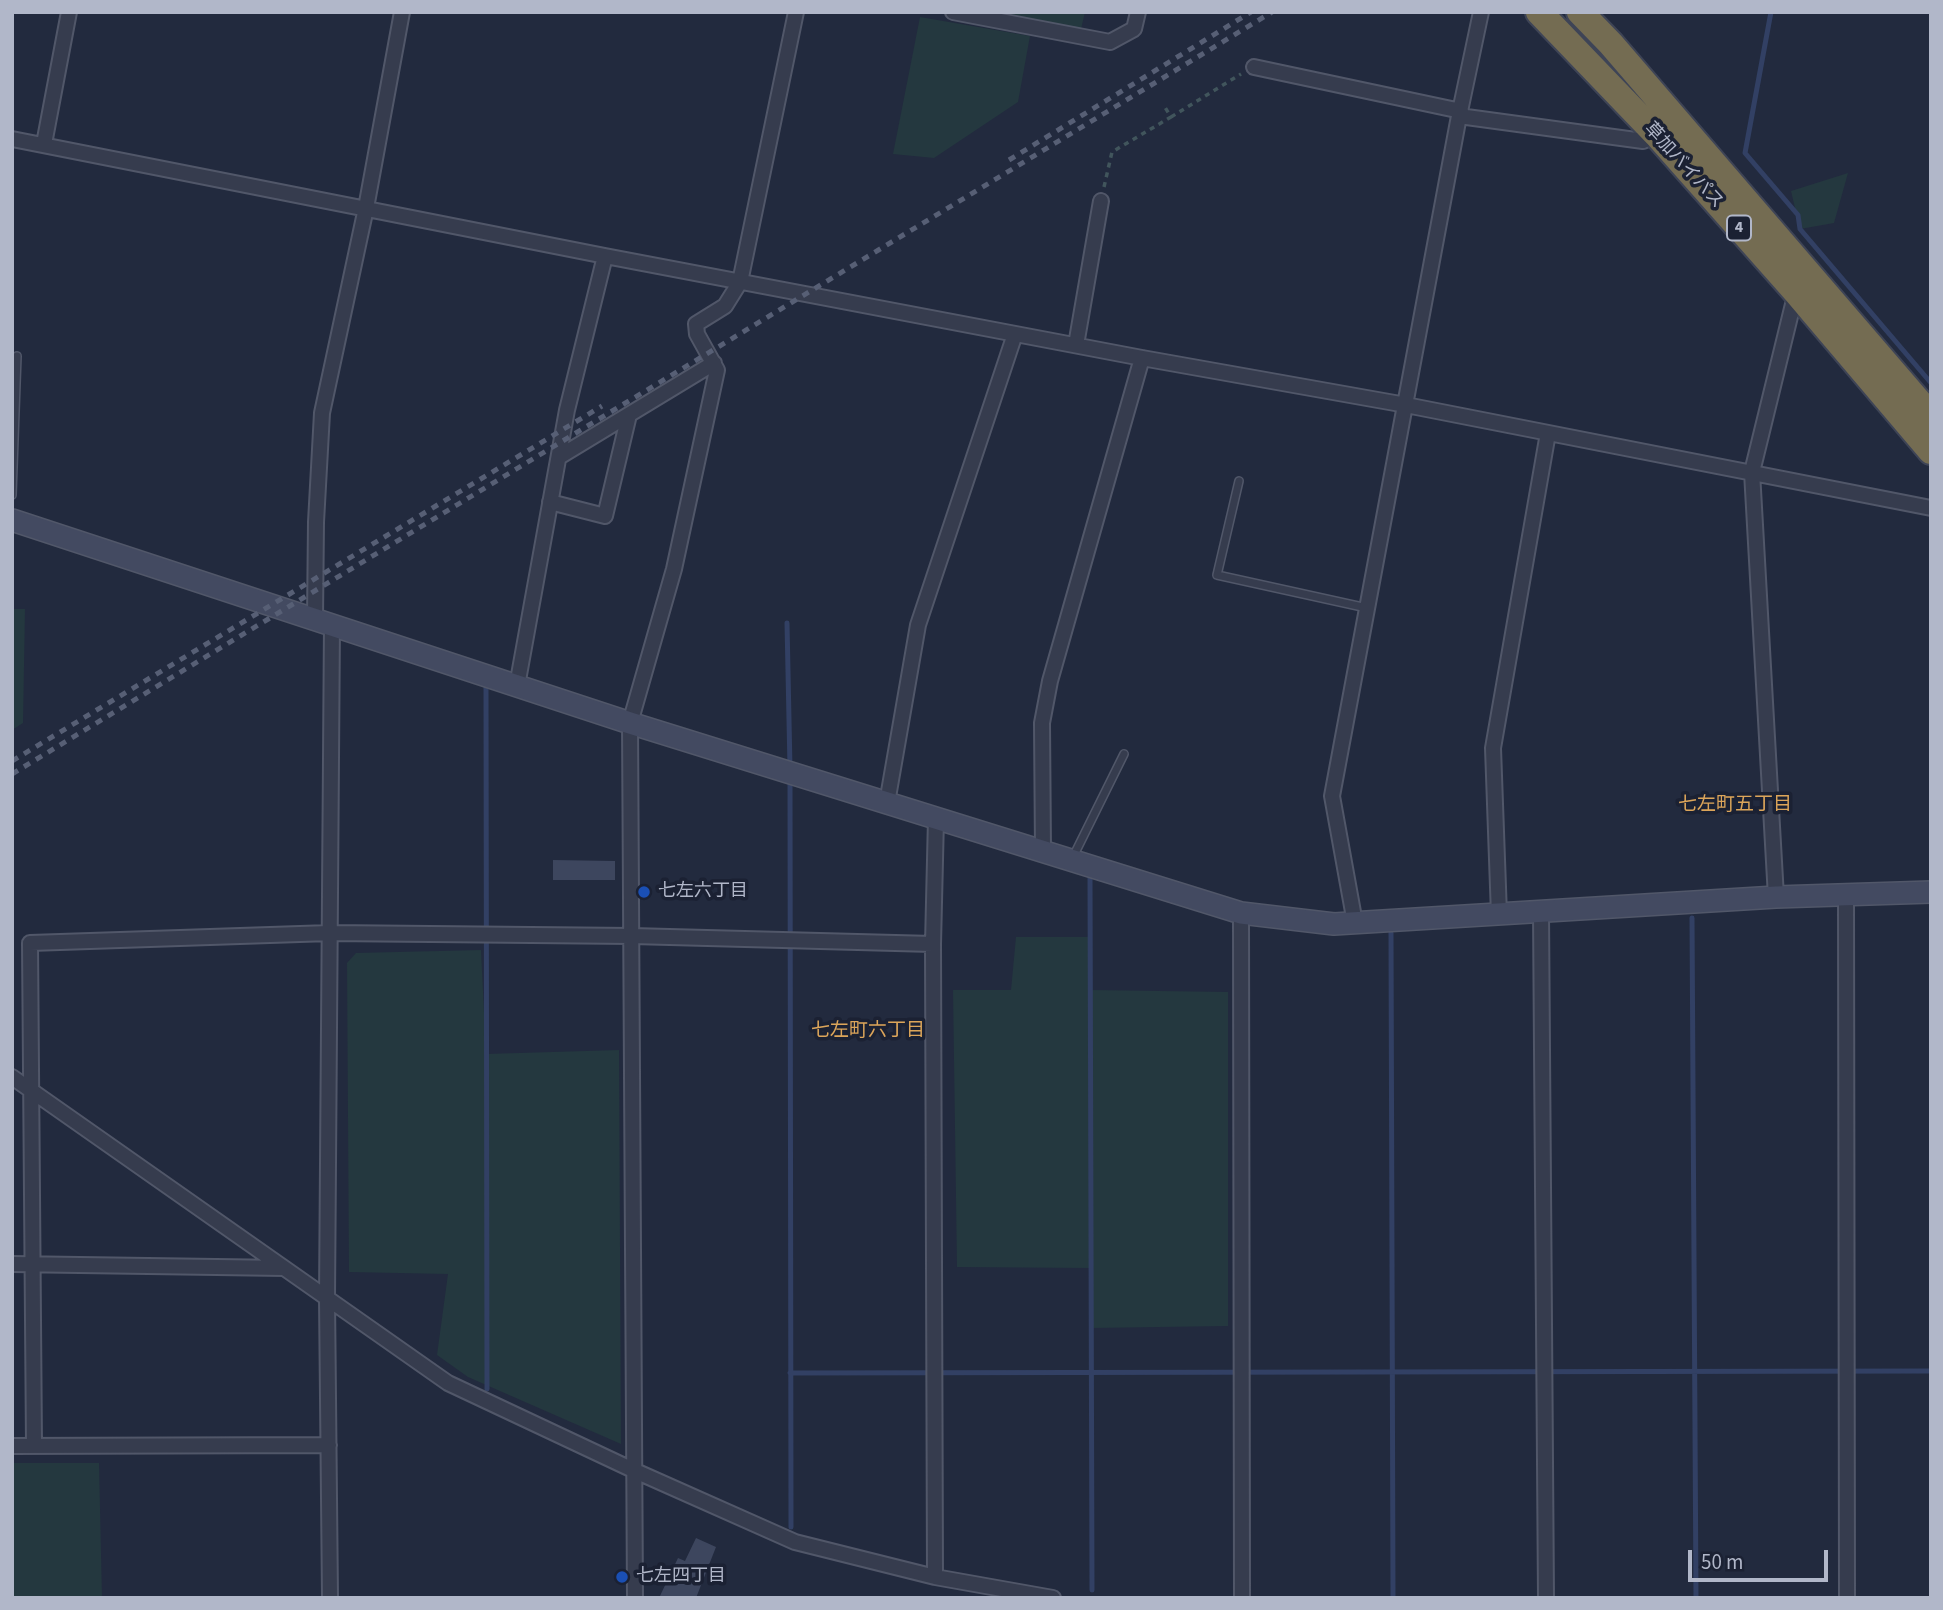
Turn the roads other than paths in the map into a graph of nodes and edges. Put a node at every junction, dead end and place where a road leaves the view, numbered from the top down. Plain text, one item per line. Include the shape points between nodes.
1 (69, 12) edge
2 (402, 12) edge
3 (796, 12) edge
4 (953, 12) edge
5 (1138, 12) edge
6 (1481, 12) edge
7 (1539, 12) edge
8 (1580, 12) edge
9 (1254, 66) road end
10 (1460, 114) junction
11 (1657, 135) junction
12 (12, 139) edge
13 (44, 144) junction
14 (1101, 201) road end
15 (366, 208) junction
16 (605, 256) junction
17 (740, 282) junction
18 (1796, 292) junction
19 (1015, 334) junction
20 (1076, 345) junction
21 (17, 356) dead end
22 (1142, 358) junction
23 (714, 363) junction
24 (1406, 405) junction
25 (629, 415) junction
26 (1931, 416) edge
27 (1548, 433) junction
28 (1931, 452) edge
29 (559, 457) junction
30 (1752, 472) junction
31 (1239, 481) dead end
32 (12, 495) edge
33 (550, 502) junction
34 (1931, 509) edge
35 (12, 520) edge
36 (1367, 608) junction
37 (323, 620) junction
38 (517, 686) junction
39 (630, 723) junction
40 (1124, 754) dead end
41 (887, 803) junction
42 (936, 818) junction
43 (1043, 852) junction
44 (1071, 861) junction
45 (1931, 892) edge
46 (1846, 894) junction
47 (1776, 897) junction
48 (1541, 912) junction
49 (1241, 913) junction
50 (1499, 915) junction
51 (1355, 923) junction
52 (330, 933) junction
53 (632, 936) junction
54 (933, 944) junction
55 (12, 1077) edge
56 (30, 1089) junction
57 (12, 1264) edge
58 (32, 1264) junction
59 (284, 1268) junction
60 (327, 1298) junction
61 (329, 1445) junction
62 (12, 1446) edge
63 (34, 1446) junction
64 (633, 1471) junction
65 (935, 1577) junction
66 (330, 1598) edge
67 (635, 1598) edge
68 (1053, 1598) edge
69 (1241, 1598) edge
70 (1546, 1598) edge
71 (1847, 1598) edge

1 - 13 street
2 - 15 street
3 - 17 street
4 - 5 street via 1110,42 1134,29
6 - 10 street
7 - 11 highway, 草加バイパス / 4
8 - 26 highway, 草加バイパス / 4
9 - 10 street
10 - 11 street via 1643,141
10 - 24 street
11 - 18 highway, 草加バイパス / 4
12 - 13 street
13 - 15 street
14 - 20 street
15 - 16 street
15 - 37 street via 322,413 316,522
16 - 17 street
16 - 29 street
17 - 19 street
17 - 23 street via 725,306 696,324
18 - 28 highway, 草加バイパス / 4
18 - 30 street
19 - 20 street
19 - 41 street via 918,625
20 - 22 street
21 - 32 lane
22 - 24 street
22 - 43 street via 1050,681 1042,723
23 - 25 street
23 - 39 street via 717,370 674,569
24 - 27 street
24 - 36 street
25 - 29 street
25 - 33 street via 605,516
27 - 30 street
27 - 50 street via 1493,748
29 - 33 street
30 - 34 street
30 - 47 street
31 - 36 lane via 1217,575
33 - 38 street
35 - 37 street
36 - 51 street via 1332,796
37 - 38 street
37 - 52 street
38 - 39 street
39 - 41 street
39 - 53 street
40 - 44 lane
41 - 42 street
42 - 43 street
42 - 54 street
43 - 44 street
44 - 49 street
45 - 46 street
46 - 47 street
46 - 71 street
47 - 48 street
48 - 50 street
48 - 70 street
49 - 51 street
49 - 69 street
50 - 51 street
52 - 53 street
52 - 56 street via 30,943
52 - 60 street
53 - 54 street
53 - 64 street
54 - 65 street
55 - 56 street
56 - 58 street
56 - 59 street
57 - 58 street
58 - 59 street
58 - 63 street
59 - 60 street
60 - 61 street
60 - 64 street via 448,1383
61 - 63 street
61 - 66 street
62 - 63 street
64 - 65 street via 795,1542
64 - 67 street
65 - 68 street

